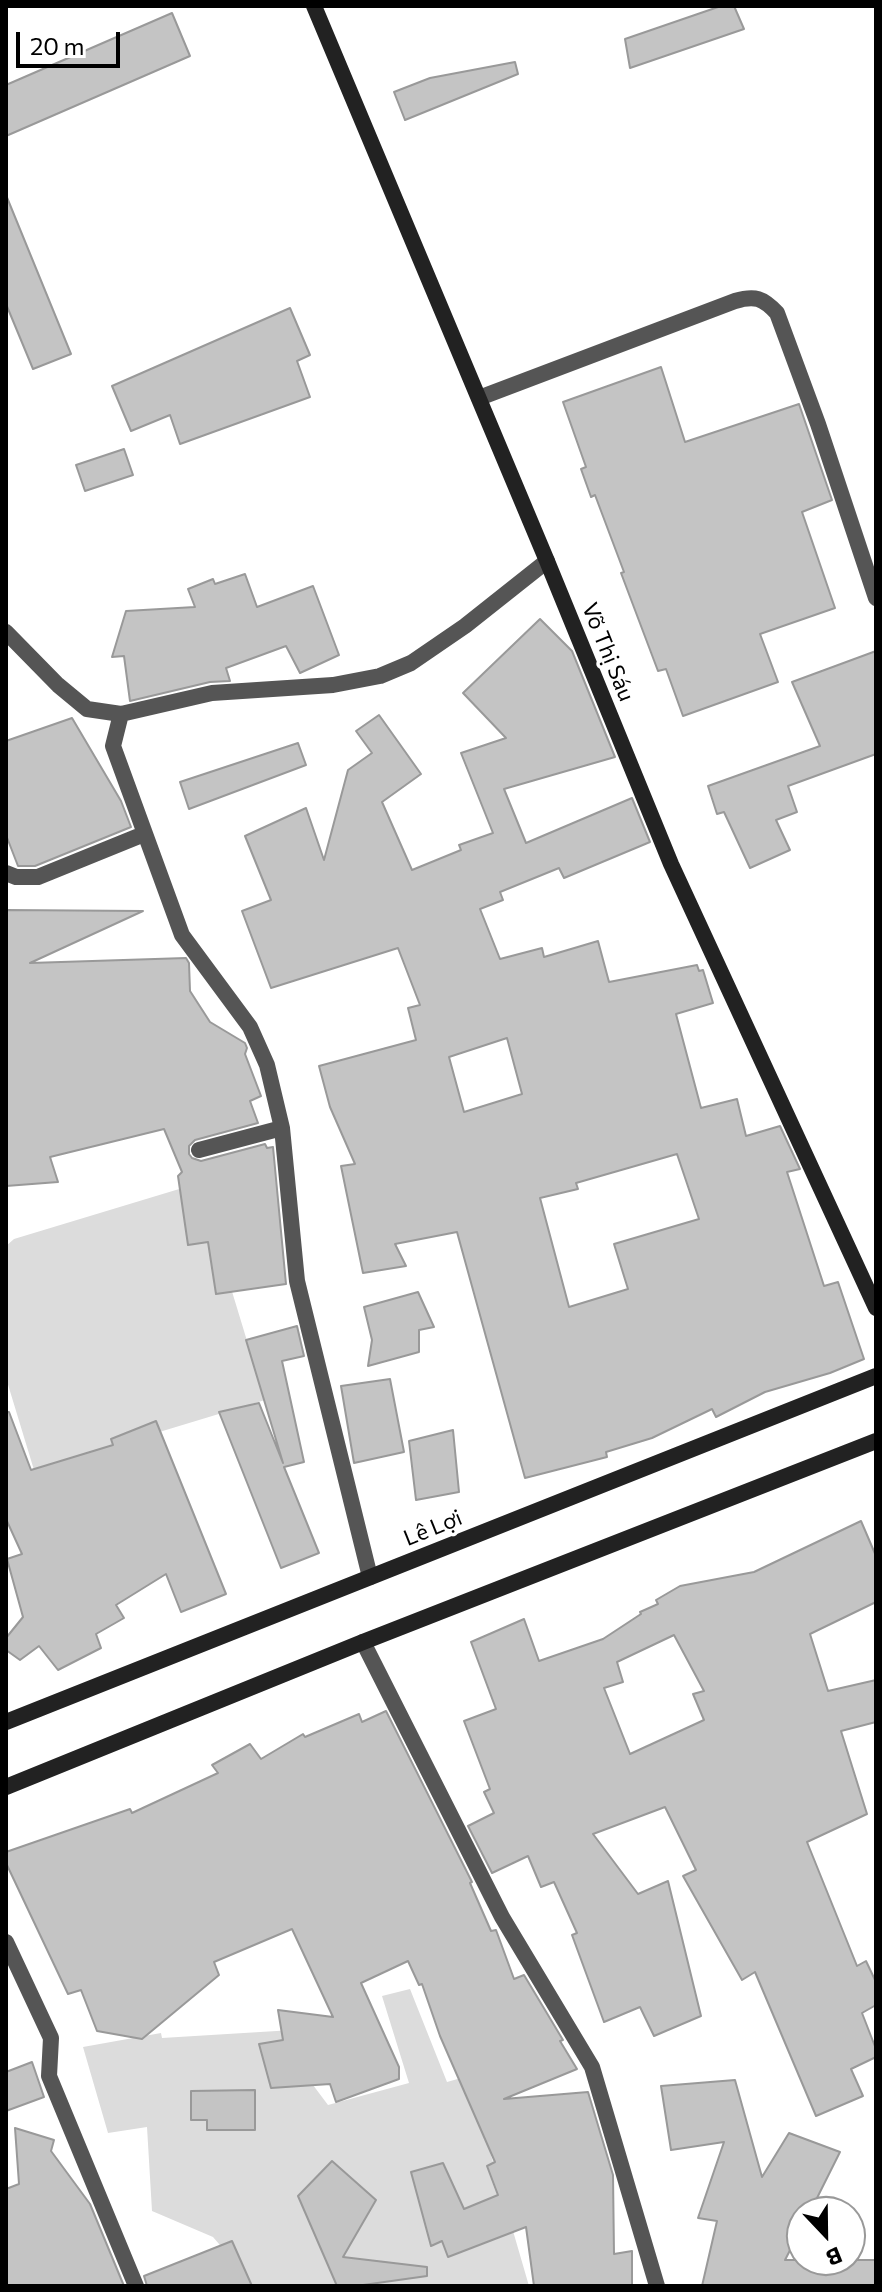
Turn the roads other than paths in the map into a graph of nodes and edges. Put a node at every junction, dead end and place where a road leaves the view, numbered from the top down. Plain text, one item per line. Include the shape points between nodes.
1 (314, 6) edge
2 (479, 398) junction
3 (547, 561) junction
4 (876, 598) edge
5 (6, 632) edge
6 (121, 714) junction
7 (144, 834) junction
8 (6, 873) edge
9 (282, 1128) junction
10 (199, 1150) dead end
11 (876, 1308) edge
12 (876, 1376) edge
13 (876, 1441) edge
14 (370, 1577) junction
15 (363, 1642) junction
16 (6, 1722) edge
17 (6, 1787) edge
18 (6, 1942) edge
19 (136, 2286) edge
20 (657, 2286) edge

1 - 2 main road, Võ Thị Sáu
2 - 3 main road, Võ Thị Sáu
2 - 4 street via 735,301 765,300 777,313
3 - 6 street via 422,656 380,676 212,693
3 - 11 main road, Võ Thị Sáu via 671,864
5 - 6 street via 87,709
6 - 7 street via 113,746
7 - 8 street via 38,877
7 - 9 street via 182,935 250,1027 267,1065
9 - 10 street
9 - 14 street via 297,1281
12 - 14 main road, Lê Lợi
13 - 15 main road
14 - 16 main road, Lê Lợi
15 - 17 main road
15 - 20 street via 502,1917 592,2067
18 - 19 street via 51,2038 49,2076

